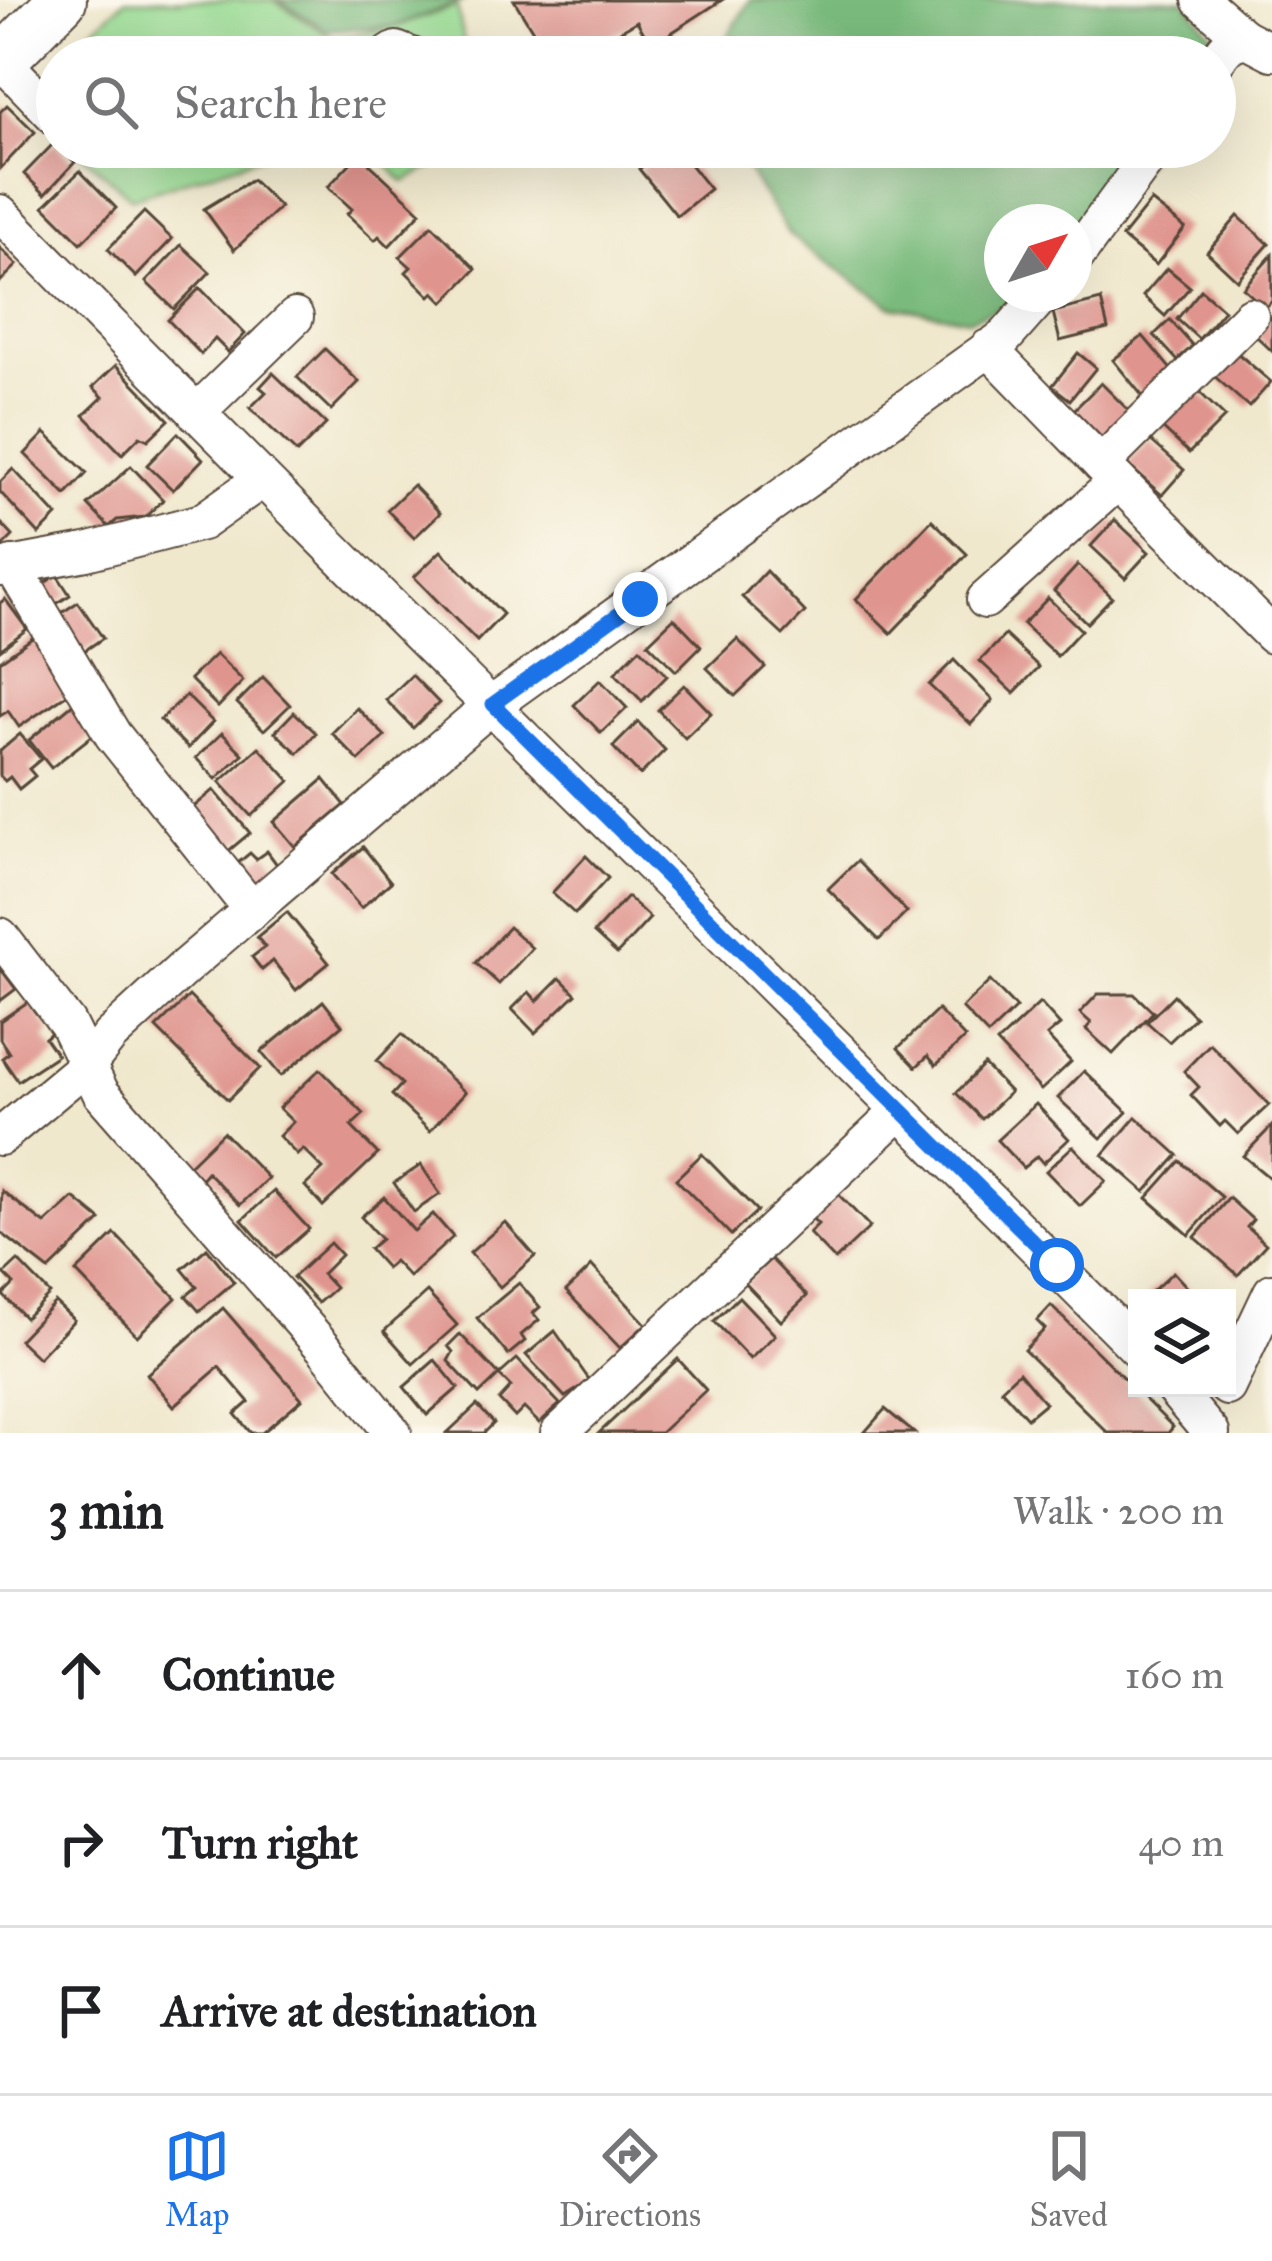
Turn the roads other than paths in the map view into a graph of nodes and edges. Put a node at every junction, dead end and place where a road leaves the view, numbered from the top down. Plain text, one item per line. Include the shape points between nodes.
1 (62, 0) edge
2 (1214, 4) edge
3 (1258, 44) edge
4 (1, 61) edge
5 (36, 97) edge
6 (1141, 168) edge
7 (0, 213) edge
8 (1092, 234) edge
9 (1027, 312) edge
10 (1250, 316) dead end
11 (295, 317) dead end
12 (988, 348) junction
13 (196, 413) junction
14 (1110, 472) junction
15 (260, 480) junction
16 (6, 567) edge
17 (986, 600) dead end
18 (1272, 634) edge
19 (493, 704) junction
20 (252, 910) junction
21 (0, 936) edge
22 (89, 1063) junction
23 (899, 1112) junction
24 (0, 1137) edge
25 (1272, 1292) edge
26 (1128, 1339) edge
27 (1236, 1368) edge
28 (1180, 1397) edge
29 (1223, 1397) edge
30 (1208, 1432) edge
31 (393, 1433) edge
32 (559, 1433) edge

1 - 4 main road
2 - 3 street
4 - 5 street
6 - 8 street
7 - 13 street
9 - 12 street
10 - 14 street
11 - 13 street
12 - 14 street
12 - 19 street
13 - 15 street
14 - 17 street
14 - 18 street
15 - 16 street via 202,522
15 - 19 street
16 - 20 street via 113,735
19 - 20 street
19 - 23 street
20 - 22 street
21 - 22 street
22 - 24 street
22 - 31 street via 122,1119
23 - 26 street
23 - 32 street
25 - 27 street
28 - 30 street
29 - 30 street

